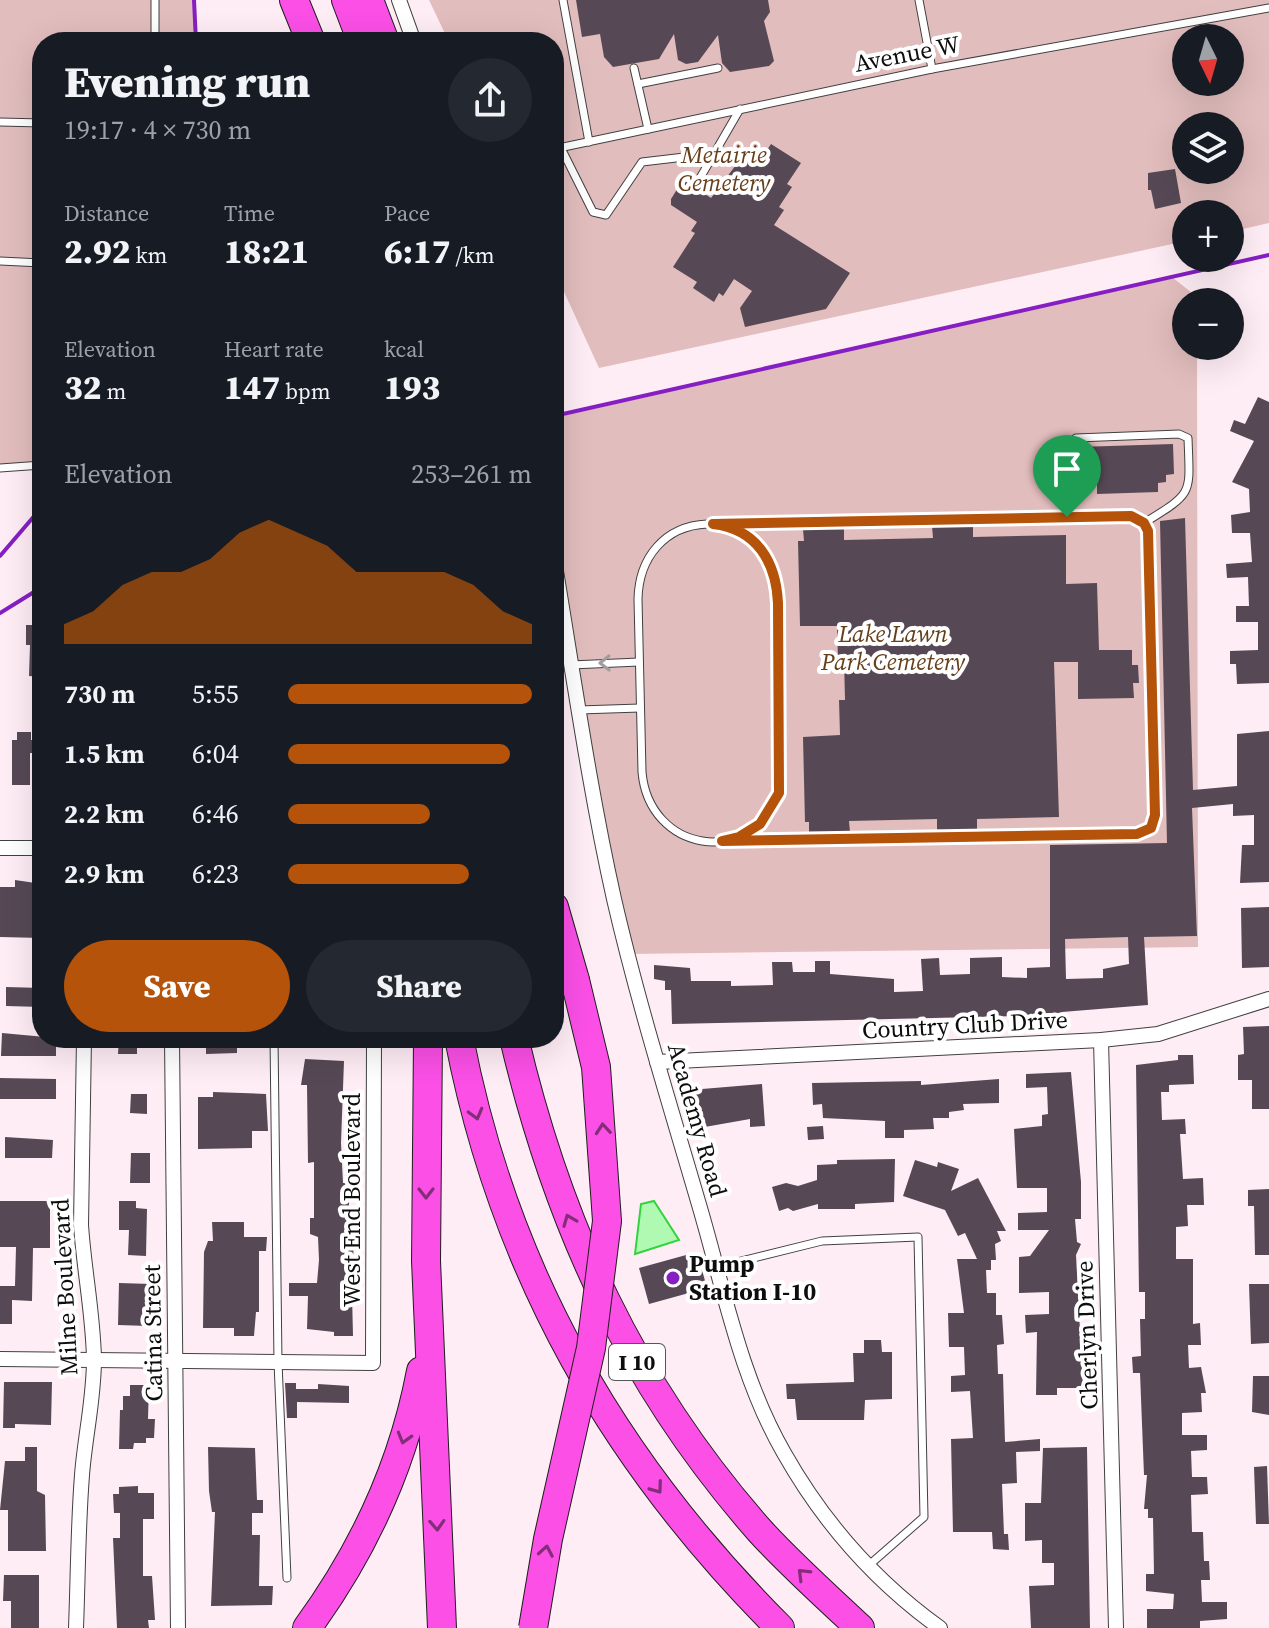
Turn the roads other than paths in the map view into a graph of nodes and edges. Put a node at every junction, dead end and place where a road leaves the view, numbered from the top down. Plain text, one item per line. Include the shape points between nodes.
1 (155, 0) edge
2 (292, 0) edge
3 (346, 0) edge
4 (369, 0) edge
5 (399, 0) edge
6 (563, 0) edge
7 (919, 0) edge
8 (1268, 10) edge
9 (155, 32) edge
10 (307, 32) edge
11 (358, 32) edge
12 (381, 32) edge
13 (410, 32) edge
14 (634, 68) dead end
15 (718, 68) dead end
16 (932, 69) junction
17 (638, 84) junction
18 (740, 109) junction
19 (0, 122) edge
20 (32, 123) edge
21 (648, 129) junction
22 (589, 142) junction
23 (564, 147) edge
24 (564, 160) edge
25 (710, 161) junction
26 (700, 178) dead end
27 (0, 261) edge
28 (32, 263) edge
29 (32, 466) edge
30 (0, 468) edge
31 (1067, 517) junction
32 (1144, 523) junction
33 (713, 524) junction
34 (564, 621) edge
35 (639, 662) junction
36 (571, 665) junction
37 (640, 708) junction
38 (579, 710) junction
39 (722, 841) junction
40 (0, 848) edge
41 (32, 848) edge
42 (564, 942) edge
43 (1269, 999) edge
44 (1101, 1040) junction
45 (84, 1048) edge
46 (172, 1048) edge
47 (274, 1048) edge
48 (374, 1048) edge
49 (428, 1048) edge
50 (461, 1048) edge
51 (517, 1048) edge
52 (657, 1062) junction
53 (717, 1267) junction
54 (428, 1335) junction
55 (0, 1359) edge
56 (176, 1360) junction
57 (94, 1361) junction
58 (278, 1362) junction
59 (868, 1566) junction
60 (287, 1578) dead end
61 (76, 1628) edge
62 (178, 1628) edge
63 (307, 1628) edge
64 (442, 1628) edge
65 (533, 1628) edge
66 (780, 1628) edge
67 (860, 1628) edge
68 (940, 1628) edge
69 (1116, 1628) edge

1 - 9 lane
2 - 10 highway
3 - 11 highway
4 - 12 highway
5 - 13 street
6 - 22 lane
7 - 16 lane
8 - 16 lane, Avenue W
14 - 17 lane
15 - 17 lane
16 - 18 lane, Avenue W
17 - 21 lane
18 - 21 lane, Avenue W
18 - 25 lane
19 - 20 lane
21 - 22 lane, Avenue W
22 - 23 lane, Avenue W
24 - 25 lane via 593,212 606,215 642,162 693,156
25 - 26 lane
27 - 28 lane
29 - 30 lane
31 - 32 lane via 1131,516
31 - 32 lane via 1067,452 1076,438 1188,438 1190,487 1181,500
31 - 33 lane
32 - 39 lane via 1155,815 1144,833
33 - 35 lane via 673,533 645,563 638,592
33 - 39 lane via 741,532 763,551 774,572 778,603 779,793 760,824
34 - 36 street, Academy Road
35 -> 36 lane
35 - 37 lane
36 - 38 street, Academy Road
37 - 38 lane
37 - 39 lane via 643,783 650,805 680,834
38 - 52 street, Academy Road via 614,898
40 - 41 street
65 -> 42 highway, bridge via 591,1348 607,1221 596,1067
43 - 44 street, Country Club Drive via 1158,1034
44 - 52 street, Country Club Drive
44 - 69 street, Cherlyn Drive
45 - 57 street, Milne Boulevard via 81,1225
46 - 56 street, Catina Street
47 - 58 lane
48 - 58 street, West End Boulevard via 373,1363
49 -> 54 highway
50 -> 66 highway, I 10 via 494,1180 520,1251 564,1341 612,1424 674,1513
67 -> 51 highway, I 10 via 731,1495 624,1341 552,1179
52 - 53 street, Academy Road
53 - 59 street, Academy Road via 750,1377 783,1452 810,1496
53 - 59 lane via 822,1241 918,1237 924,1517
54 -> 63 highway via 406,1435 374,1520
54 -> 64 highway
55 - 57 street
56 - 57 street
56 - 58 street
56 - 62 street, Catina Street
57 - 61 street, Milne Boulevard via 82,1473
58 - 60 lane
59 - 68 street, Academy Road

